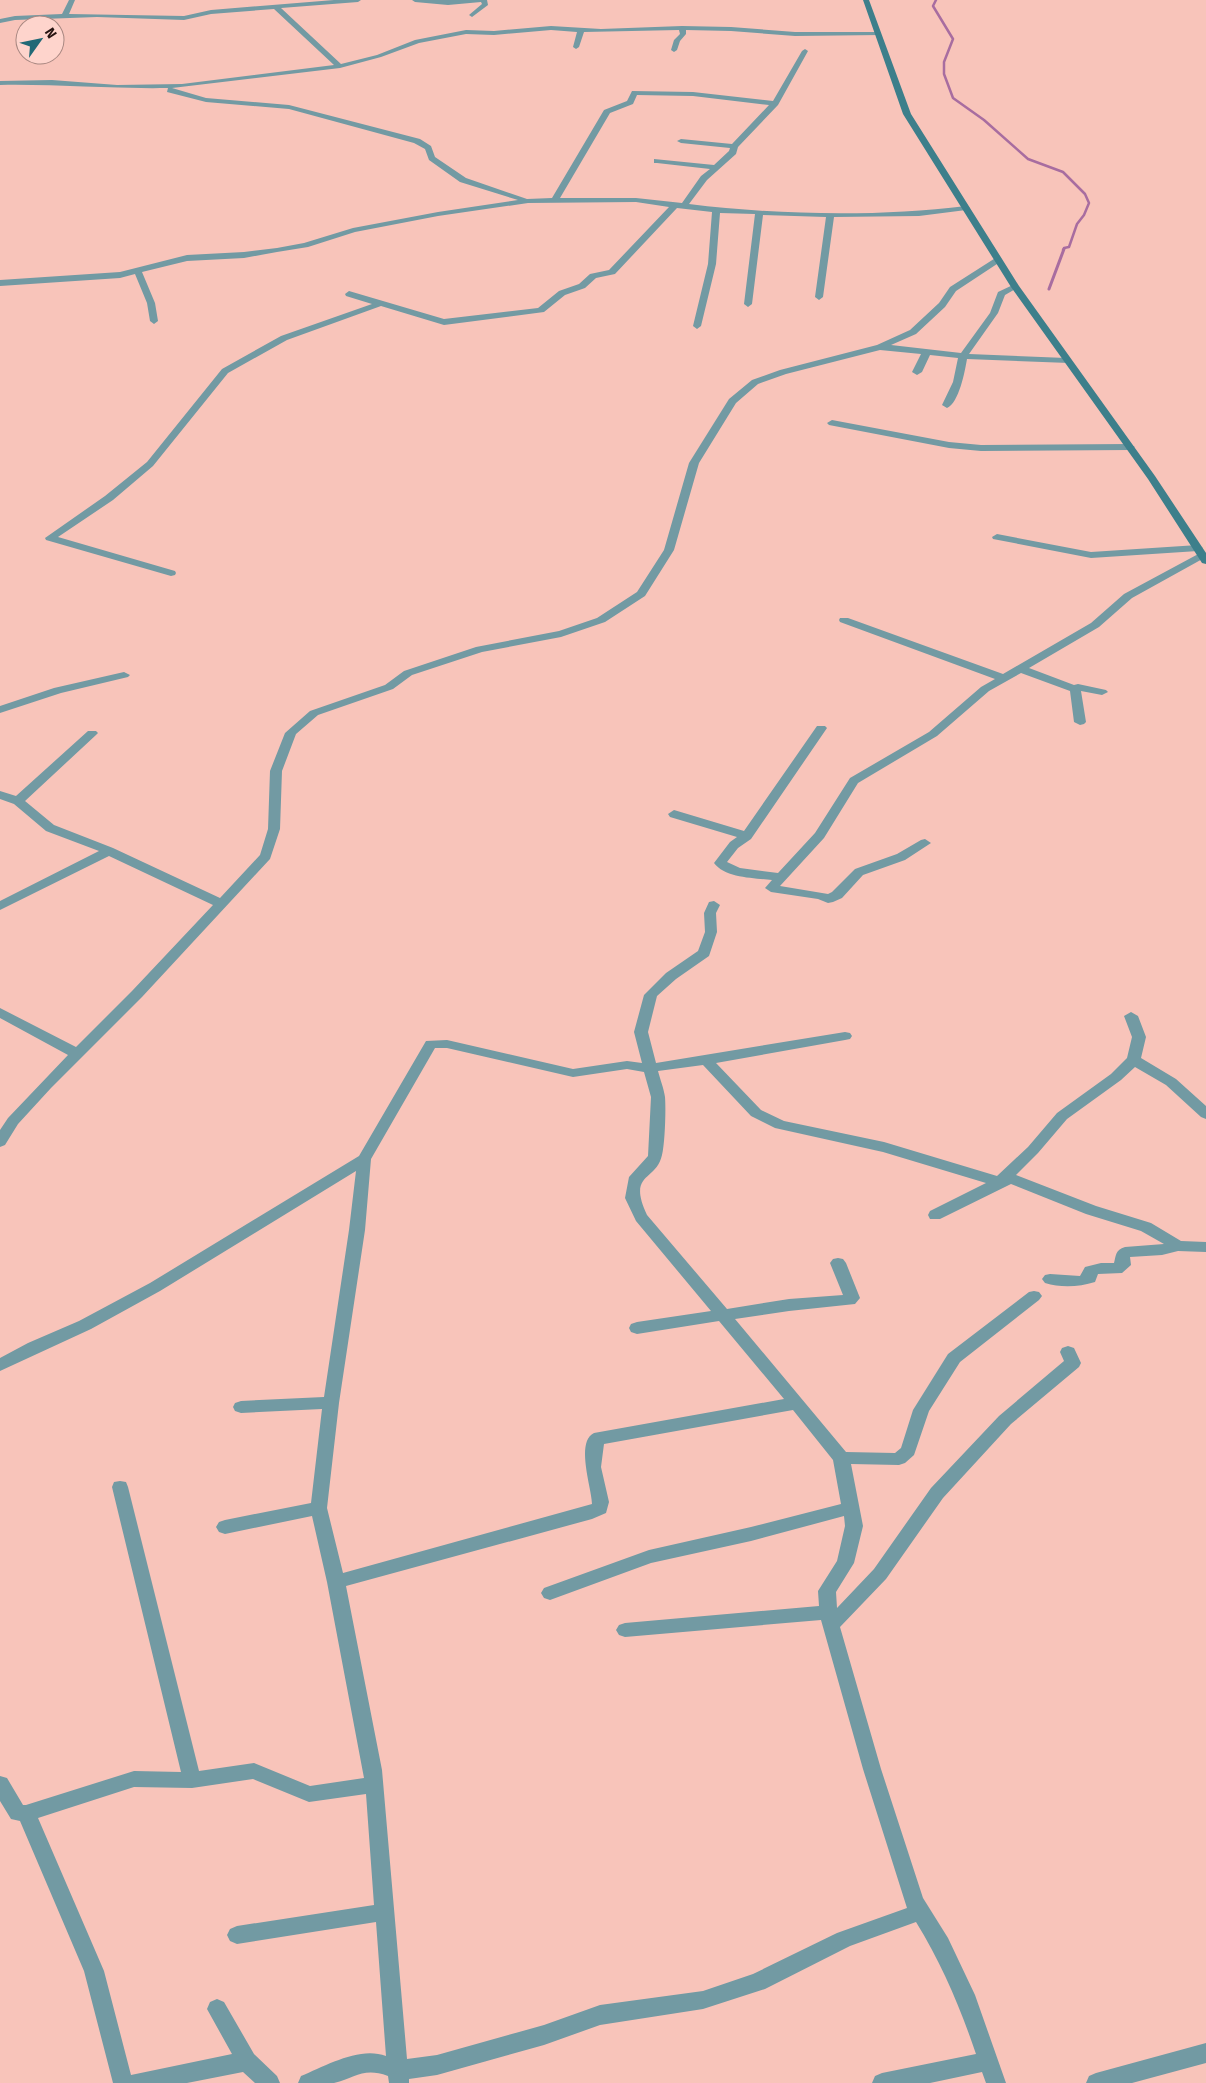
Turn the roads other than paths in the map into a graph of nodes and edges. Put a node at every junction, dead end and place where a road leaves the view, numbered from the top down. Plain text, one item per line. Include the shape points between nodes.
1 (72, 0) edge
2 (358, 0) edge
3 (416, 0) edge
4 (483, 0) edge
5 (866, 0) edge
6 (334, 1) edge
7 (459, 2) edge
8 (276, 7) junction
9 (472, 15) dead end
10 (65, 16) joint
11 (15, 18) edge
12 (0, 21) edge
13 (682, 28) junction
14 (581, 30) junction
15 (879, 34) junction
16 (576, 47) dead end
17 (674, 50) dead end
18 (805, 51) dead end
19 (340, 66) junction
20 (0, 83) edge
21 (161, 86) junction
22 (775, 103) junction
23 (681, 141) dead end
24 (734, 146) junction
25 (657, 160) dead end
26 (716, 167) junction
27 (555, 200) junction
28 (528, 201) junction
29 (679, 206) junction
30 (966, 208) junction
31 (716, 210) junction
32 (759, 212) junction
33 (830, 215) junction
34 (997, 260) junction
35 (138, 272) junction
36 (0, 283) edge
37 (1015, 287) junction
38 (349, 294) dead end
39 (819, 297) dead end
40 (382, 303) junction
41 (748, 304) dead end
42 (154, 321) dead end
43 (697, 326) dead end
44 (880, 347) junction
45 (926, 353) junction
46 (963, 356) junction
47 (1066, 361) junction
48 (917, 372) dead end
49 (947, 404) dead end
50 (832, 423) dead end
51 (1130, 447) junction
52 (997, 537) dead end
53 (1202, 555) edge
54 (171, 573) dead end
55 (844, 620) dead end
56 (1020, 669) junction
57 (124, 675) dead end
58 (1004, 678) junction
59 (1075, 689) junction
60 (1102, 692) dead end
61 (0, 710) edge
62 (1080, 722) dead end
63 (821, 728) dead end
64 (92, 733) dead end
65 (0, 795) edge
66 (18, 801) junction
67 (674, 814) dead end
68 (746, 836) junction
69 (925, 843) dead end
70 (109, 851) junction
71 (780, 877) junction
72 (220, 903) junction
73 (714, 905) dead end
74 (0, 906) edge
75 (0, 1012) edge
76 (1131, 1016) dead end
77 (845, 1036) dead end
78 (78, 1054) junction
79 (706, 1060) junction
80 (1134, 1060) junction
81 (649, 1068) junction
82 (1206, 1114) edge
83 (0, 1142) edge
84 (364, 1159) junction
85 (999, 1183) junction
86 (935, 1215) dead end
87 (1178, 1246) junction
88 (1206, 1247) edge
89 (838, 1263) dead end
90 (1050, 1279) dead end
91 (1034, 1296) dead end
92 (723, 1316) junction
93 (637, 1328) dead end
94 (1068, 1352) dead end
95 (0, 1365) edge
96 (331, 1403) junction
97 (796, 1403) junction
98 (241, 1407) dead end
99 (841, 1458) junction
100 (120, 1487) dead end
101 (319, 1508) junction
102 (850, 1508) junction
103 (225, 1528) dead end
104 (336, 1582) junction
105 (550, 1593) dead end
106 (829, 1619) junction
107 (624, 1630) dead end
108 (192, 1780) junction
109 (0, 1784) edge
110 (373, 1785) junction
111 (26, 1813) junction
112 (384, 1912) junction
113 (920, 1912) junction
114 (237, 1935) dead end
115 (217, 2009) dead end
116 (1206, 2053) edge
117 (247, 2061) junction
118 (988, 2061) junction
119 (399, 2077) edge
120 (123, 2083) edge
121 (137, 2083) edge
122 (270, 2083) edge
123 (308, 2083) edge
124 (882, 2083) edge
125 (996, 2083) edge
126 (1096, 2083) edge

1 - 10 street
2 - 6 street
3 - 7 street
4 - 7 street
4 - 9 street via 485,5
5 - 15 main road
6 - 8 street
8 - 10 street via 211,12 184,18
8 - 19 street
11 - 12 street
13 - 14 street
13 - 15 street via 795,34
13 - 17 street via 683,34
14 - 16 street
14 - 19 street via 551,28 458,33 417,41 380,56
15 - 30 main road via 908,114
18 - 22 street
19 - 21 street via 266,77
20 - 21 street
21 - 28 street via 206,100 289,107 417,141 428,148 432,158 464,180
22 - 24 street
22 - 27 street via 693,94 635,94 630,102 607,112
23 - 24 street
24 - 26 street via 733,152
25 - 26 street
26 - 29 street
27 - 28 street
27 - 29 street via 636,200
28 - 35 street via 353,230 277,250 181,259
29 - 31 street
29 - 40 street via 612,272 593,276 582,286 562,293 541,310 444,322
30 - 33 street via 919,214
30 - 34 main road
31 - 32 street
31 - 43 street via 712,264
32 - 33 street
32 - 41 street
33 - 39 street
34 - 37 main road
34 - 44 street via 952,289 942,305 913,332
35 - 36 street
35 - 42 street via 151,303
37 - 46 street via 1001,294 994,313
37 - 47 main road
38 - 40 street
40 - 54 street via 284,338 225,371 150,464 109,498 50,538
44 - 45 street
44 - 72 street via 755,382 732,401 694,464 669,550 642,594 601,620 561,634 480,649 408,673 389,687 314,713 290,733 276,771 274,829 266,856
45 - 46 street
45 - 48 street
46 - 47 street
46 - 49 street via 958,382
47 - 51 main road
50 - 51 street via 981,448
51 - 53 main road
52 - 53 street via 1091,555
53 - 56 street via 1128,596 1095,625
55 - 58 street
56 - 58 street
56 - 59 street
57 - 61 street via 58,690
58 - 71 street via 985,688 933,734 854,781 820,835
59 - 60 street
59 - 62 street
63 - 68 street
64 - 66 street
65 - 66 street
66 - 70 street via 50,828
67 - 68 street
68 - 71 street via 734,845 720,863 722,866
69 - 71 street via 901,857 859,872 837,895 828,899 770,888
70 - 72 street
70 - 74 street
72 - 78 street
73 - 81 street via 710,913 711,932 704,953 651,995 641,1032
75 - 78 street
76 - 80 street via 1139,1037
77 - 79 street
78 - 83 street via 13,1121
79 - 81 street
79 - 85 street via 756,1113 780,1125 884,1147
80 - 82 street via 1171,1082
80 - 85 street via 1062,1116
81 - 84 street via 627,1065 574,1073 447,1044 431,1044
81 - 92 street via 658,1097 655,1156 636,1177 632,1198 641,1217
84 - 95 street via 155,1287
84 - 96 street via 357,1230
85 - 86 street
85 - 87 street via 1012,1179 1091,1210 1146,1227
87 - 88 street
87 - 90 street via 1126,1252 1122,1256 1123,1265 1117,1269 1090,1270 1090,1278
89 - 92 street via 852,1298 850,1300 789,1305
91 - 99 street via 954,1358 921,1410 908,1451 899,1459
92 - 93 street
92 - 97 street
94 - 106 street via 1073,1363 1005,1420 937,1493 880,1574
96 - 98 street
96 - 101 street
97 - 99 street
97 - 104 street via 600,1437 596,1439 594,1467 600,1508
99 - 102 street
100 - 108 street
101 - 103 street
101 - 104 street
102 - 105 street via 649,1557
102 - 106 street via 854,1526 845,1563 827,1591
104 - 110 street via 373,1770
106 - 107 street
106 - 113 street via 872,1769 914,1902
108 - 110 street via 254,1771 309,1794
108 - 111 street via 134,1779
109 - 111 street via 18,1813
110 - 112 street
111 - 120 street via 94,1971
112 - 114 street
112 - 119 street
113 - 118 street via 941,1944 968,2002
113 - 119 street via 844,1939 758,1982 703,2000 600,2015 544,2035
115 - 117 street
116 - 126 street
117 - 121 street
117 - 122 street
118 - 124 street
118 - 125 street
119 - 123 street via 377,2062 357,2064

